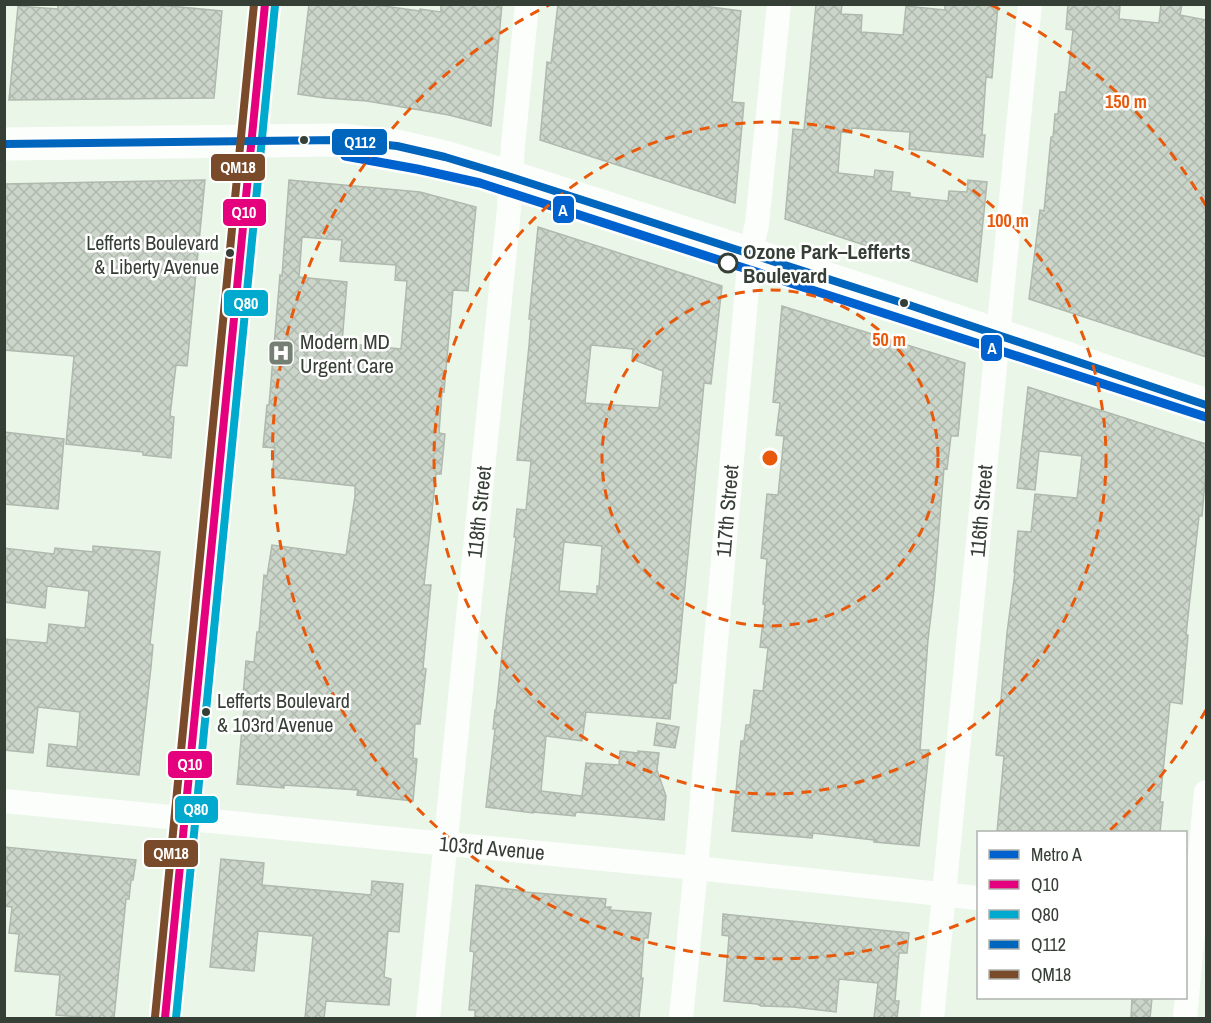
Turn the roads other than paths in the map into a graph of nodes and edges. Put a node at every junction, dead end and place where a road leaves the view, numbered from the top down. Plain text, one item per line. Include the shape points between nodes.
1 (265, 4) edge
2 (527, 4) edge
3 (779, 4) edge
4 (1030, 4) edge
5 (252, 141) junction
6 (4, 144) edge
7 (511, 177) junction
8 (750, 254) junction
9 (998, 334) junction
10 (1206, 405) edge
11 (1206, 792) edge
12 (4, 801) edge
13 (185, 818) junction
14 (445, 844) junction
15 (696, 868) junction
16 (944, 894) junction
17 (977, 898) edge
18 (1195, 918) edge
19 (1187, 998) edge
20 (1187, 999) edge
21 (165, 1018) edge
22 (428, 1018) edge
23 (681, 1018) edge
24 (932, 1018) edge
25 (1185, 1018) edge

1 - 5 street
2 - 7 street, 118th Street
3 - 8 street, 117th Street via 757,224
4 - 9 street, 116th Street
5 - 6 street
5 - 7 street via 340,140 397,146
5 - 13 street
7 - 8 street
7 - 14 street, 118th Street
8 - 9 street
8 - 15 street, 117th Street
9 - 10 street
9 - 16 street, 116th Street
11 - 18 street
12 - 13 street, 103rd Avenue
13 - 14 street, 103rd Avenue
13 - 21 street
14 - 15 street, 103rd Avenue
14 - 22 street, 118th Street
15 - 16 street, 103rd Avenue
15 - 23 street, 117th Street
16 - 17 street, 103rd Avenue
16 - 24 street, 116th Street
18 - 19 street
20 - 25 street

